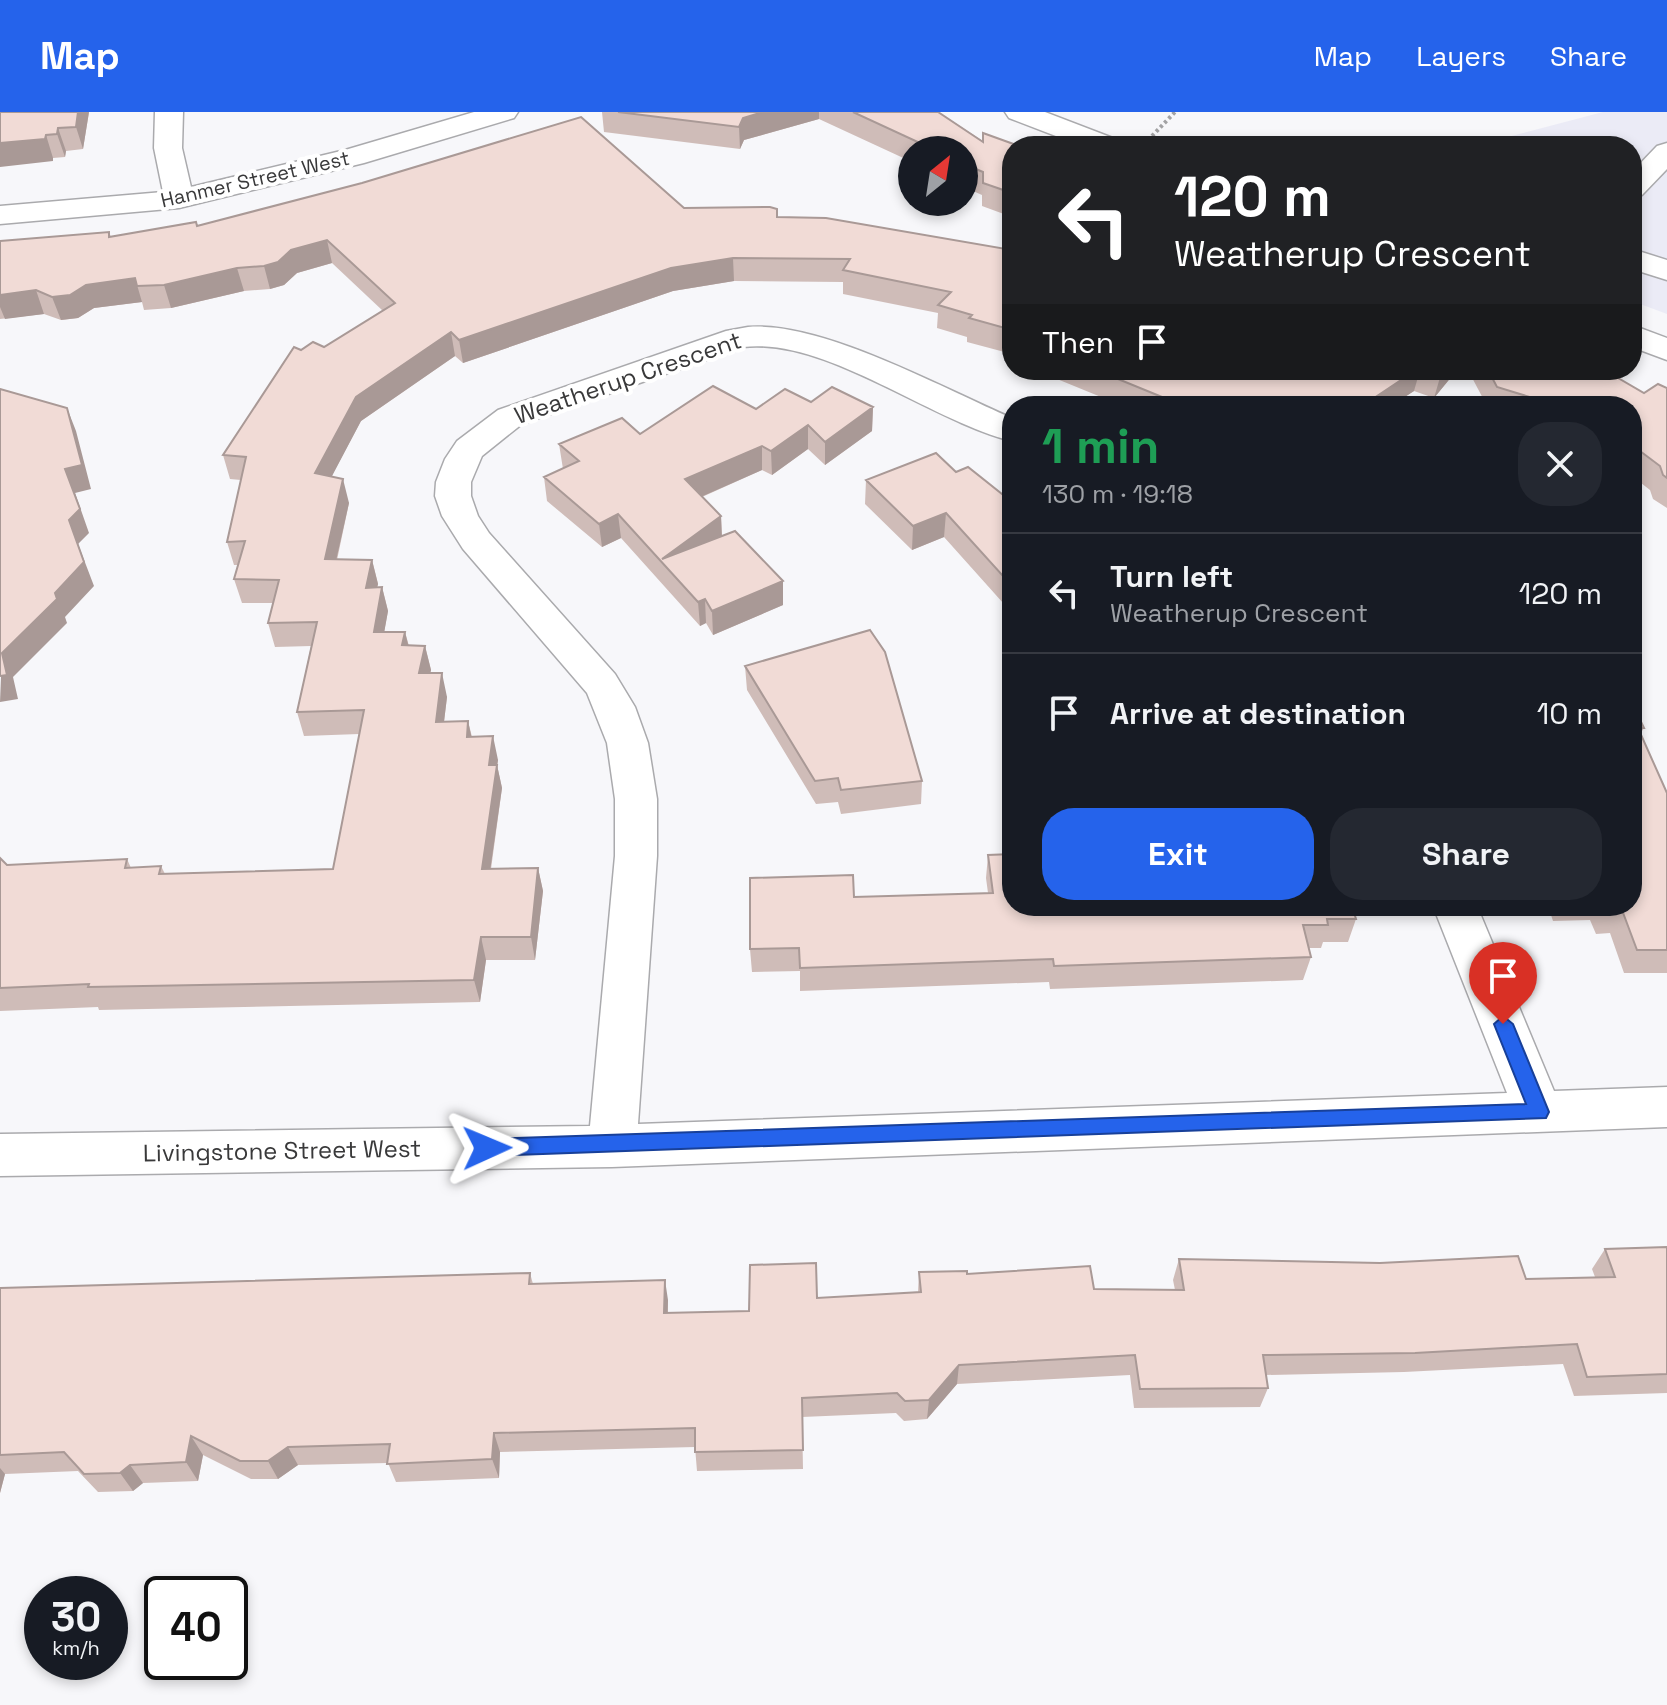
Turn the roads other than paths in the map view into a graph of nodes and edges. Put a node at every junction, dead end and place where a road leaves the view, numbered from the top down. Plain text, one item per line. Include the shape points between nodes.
1 (169, 112) edge
2 (504, 112) edge
3 (1019, 112) edge
4 (1082, 136) edge
5 (1667, 152) edge
6 (1642, 178) edge
7 (179, 199) junction
8 (0, 215) edge
9 (1642, 262) edge
10 (1667, 271) edge
11 (1642, 339) edge
12 (1667, 350) edge
13 (1002, 427) edge
14 (1459, 916) edge
15 (1667, 1107) edge
16 (1539, 1112) junction
17 (612, 1146) junction
18 (0, 1155) edge

1 - 7 street via 168,148
2 - 7 street, Hanmer Street West via 354,157
3 - 4 street
5 - 6 street
7 - 8 street, Hanmer Street West
9 - 10 street
11 - 12 street
13 - 17 street, Weatherup Crescent via 814,345 763,334 510,417 482,434 464,455 456,470 453,498 468,532 578,655 614,705 631,754 636,856
14 - 16 street
15 - 16 street, Livingstone Street West
16 - 17 street, Livingstone Street West
17 - 18 street, Livingstone Street West

